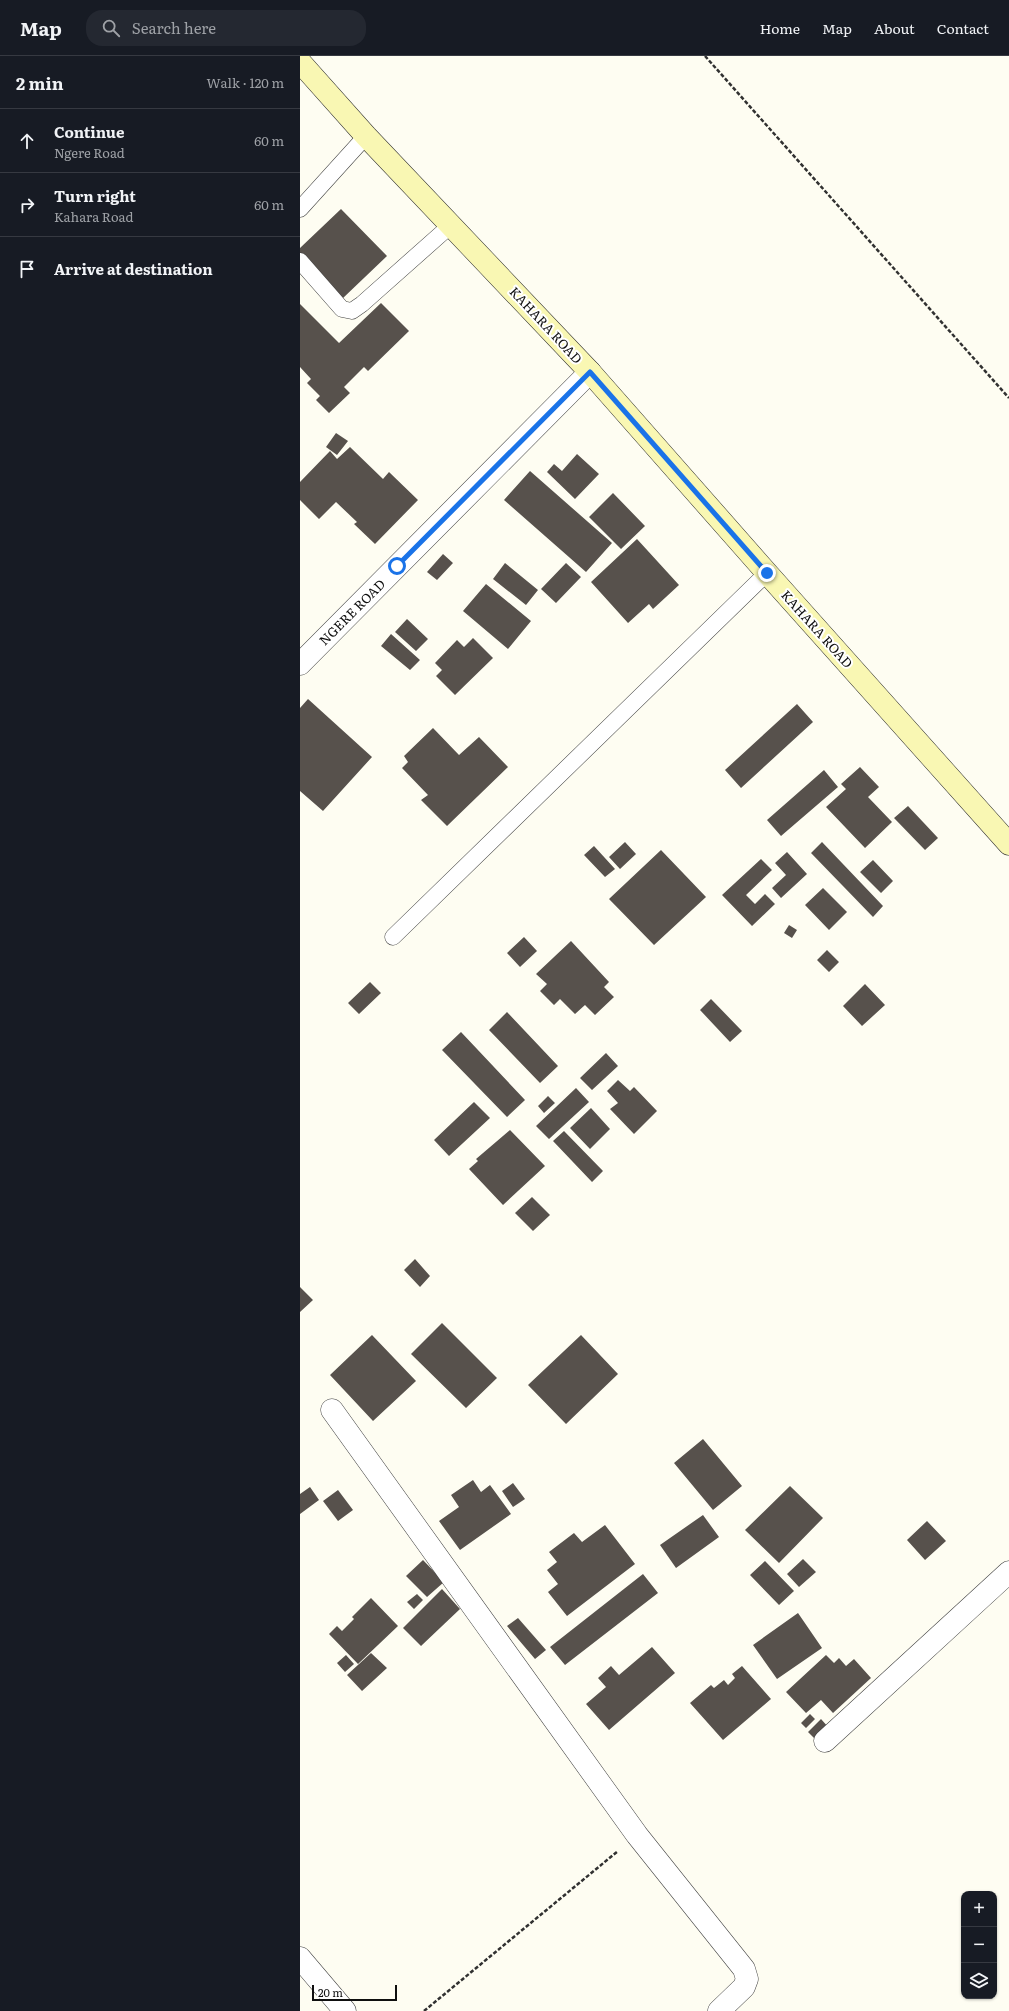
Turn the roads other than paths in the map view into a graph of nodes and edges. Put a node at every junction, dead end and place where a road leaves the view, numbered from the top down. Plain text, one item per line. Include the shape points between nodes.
1 (300, 62) edge
2 (366, 136) junction
3 (300, 209) edge
4 (451, 225) junction
5 (300, 261) edge
6 (590, 372) junction
7 (767, 573) junction
8 (300, 664) edge
9 (1009, 844) edge
10 (393, 937) dead end
11 (332, 1410) dead end
12 (1009, 1572) edge
13 (825, 1741) dead end
14 (302, 1964) edge
15 (345, 2011) edge
16 (719, 2011) edge

1 - 2 street, KAHARA ROAD
2 - 3 lane
2 - 4 street, KAHARA ROAD
4 - 5 lane via 352,310 342,309
4 - 6 street, KAHARA ROAD
6 - 7 street, KAHARA ROAD
6 - 8 street, NGERE ROAD
7 - 9 street, KAHARA ROAD
7 - 10 lane
11 - 16 street via 637,1835 744,1968 747,1979 744,1987
12 - 13 street
14 - 15 street

